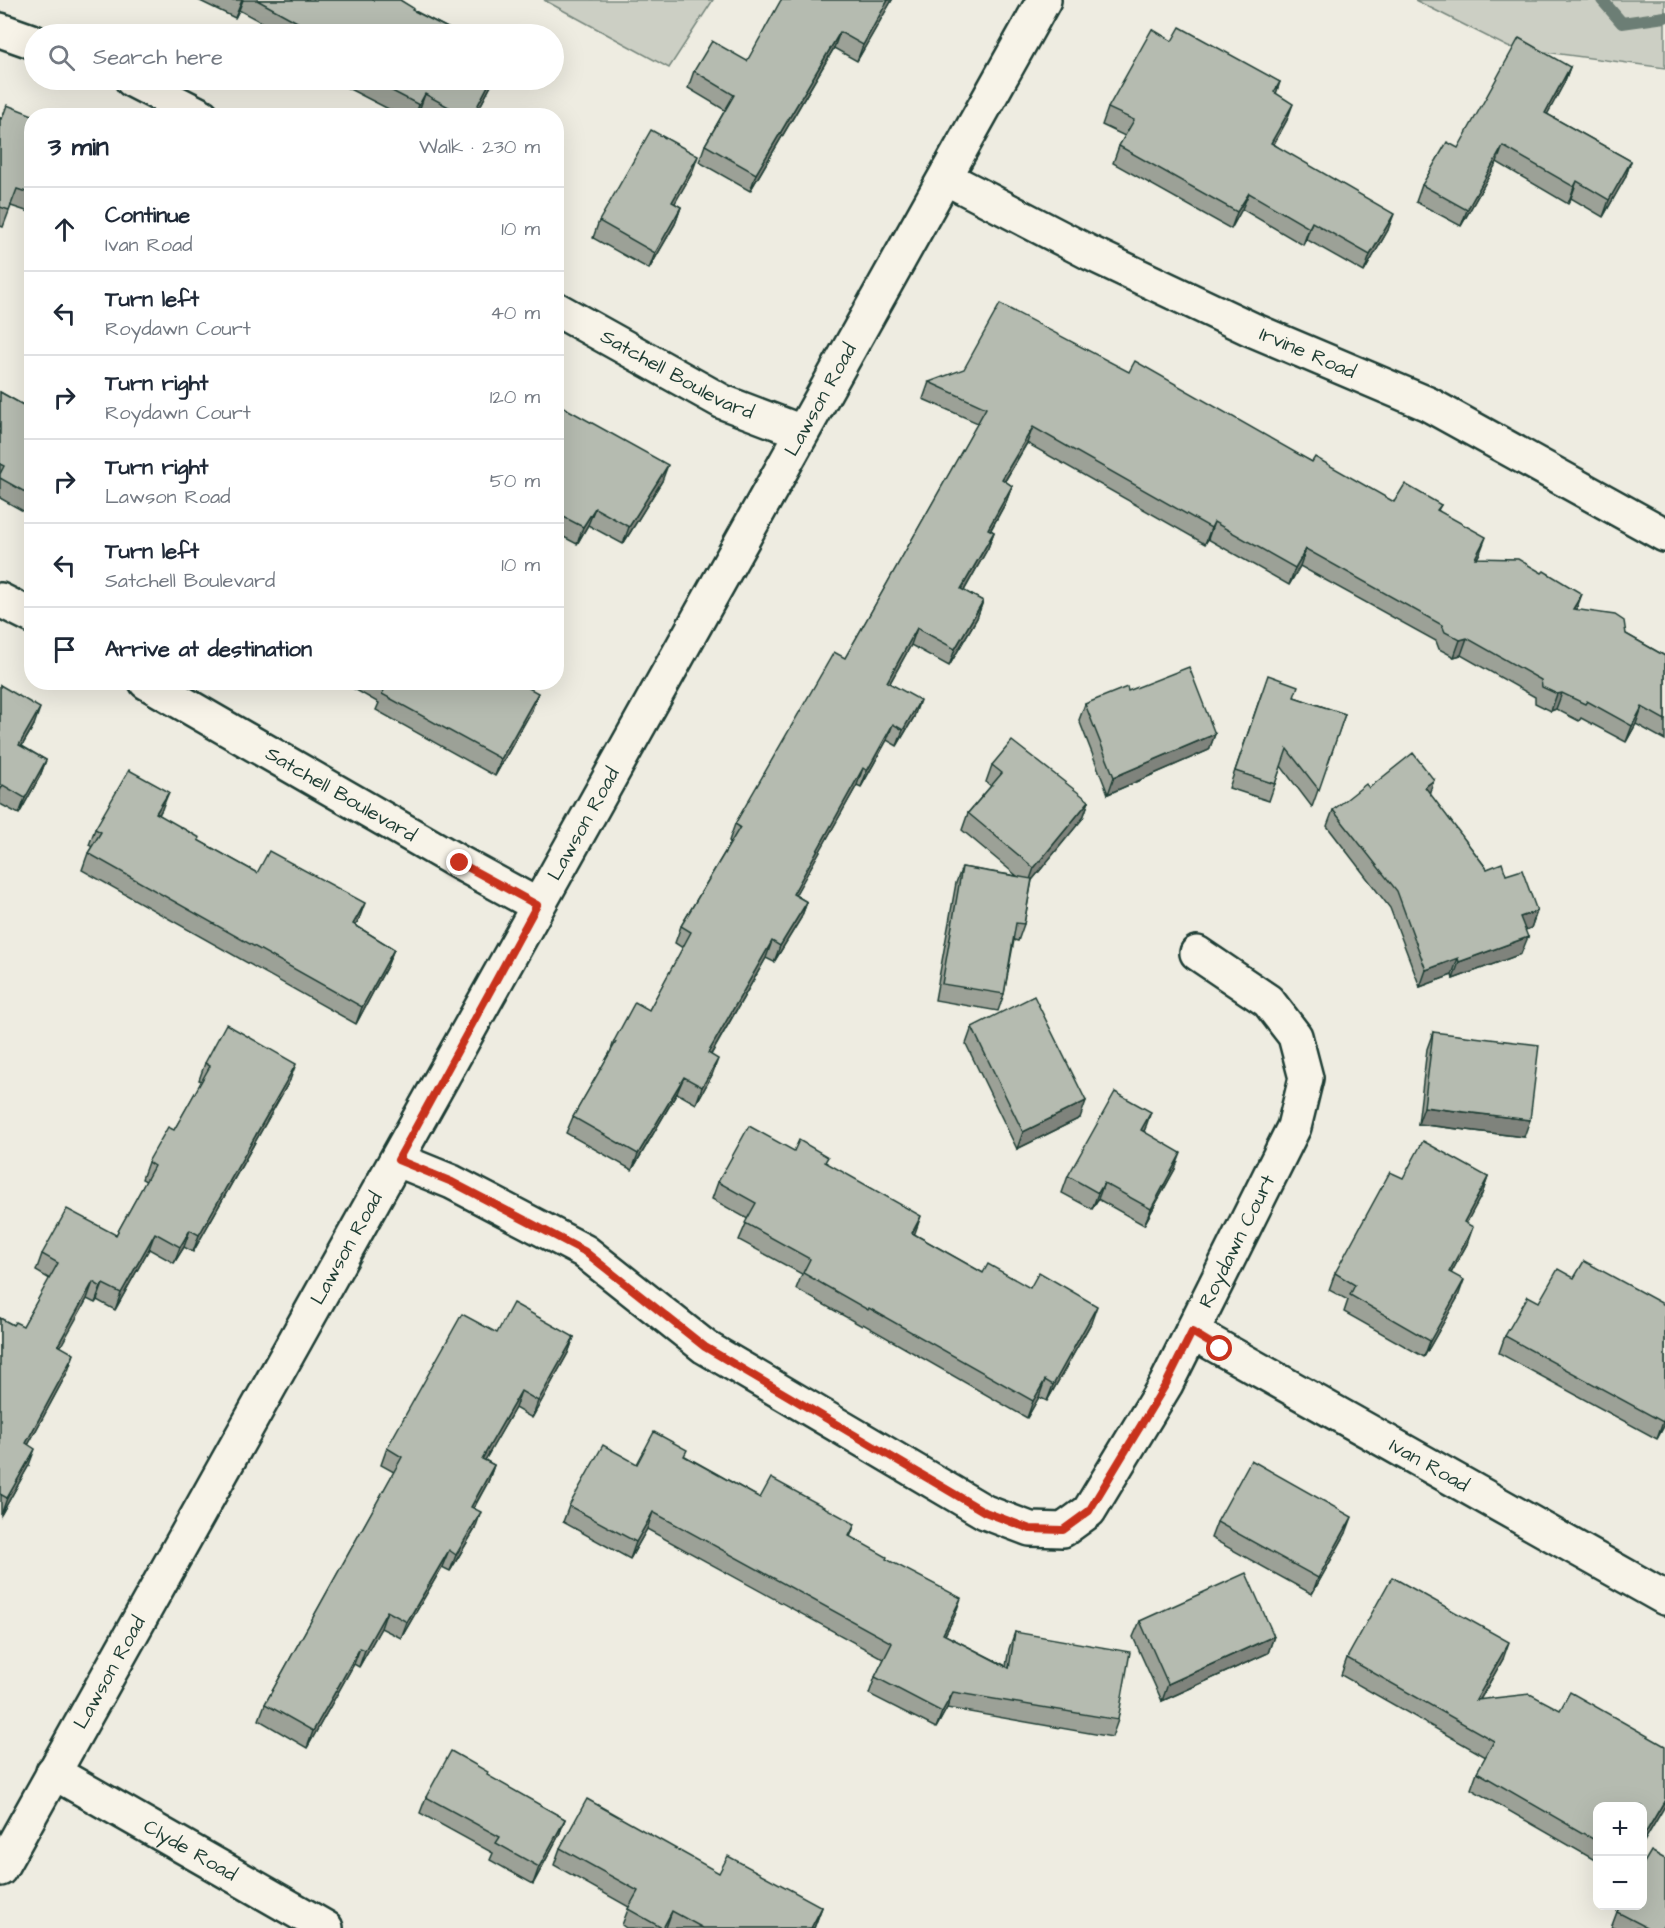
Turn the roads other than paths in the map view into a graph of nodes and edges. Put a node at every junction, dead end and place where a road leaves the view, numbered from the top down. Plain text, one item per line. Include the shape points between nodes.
1 (1044, 0) edge
2 (0, 30) edge
3 (24, 38) edge
4 (151, 90) edge
5 (186, 108) edge
6 (946, 178) junction
7 (564, 313) edge
8 (802, 432) junction
9 (1665, 535) edge
10 (0, 600) edge
11 (24, 612) edge
12 (160, 690) edge
13 (537, 905) junction
14 (1197, 953) dead end
15 (398, 1160) junction
16 (1192, 1332) junction
17 (1665, 1599) edge
18 (53, 1772) junction
19 (0, 1869) edge
20 (326, 1928) edge

1 - 6 street, Lawson Road
2 - 3 street
4 - 5 street
6 - 8 street, Lawson Road
6 - 9 street, Irvine Road via 1229,319 1428,404
7 - 8 street, Satchell Boulevard via 723,402
8 - 13 street, Lawson Road
10 - 11 street
12 - 13 street, Satchell Boulevard
13 - 15 street, Lawson Road
14 - 16 street, Roydawn Court via 1268,1001 1295,1036 1306,1078 1294,1127
15 - 16 street, Roydawn Court via 452,1182 584,1251 705,1347 985,1512 1030,1529 1063,1530 1089,1511 1166,1384
15 - 18 street, Lawson Road
16 - 17 street, Ivan Road
18 - 19 street, Lawson Road
18 - 20 street, Clyde Road

